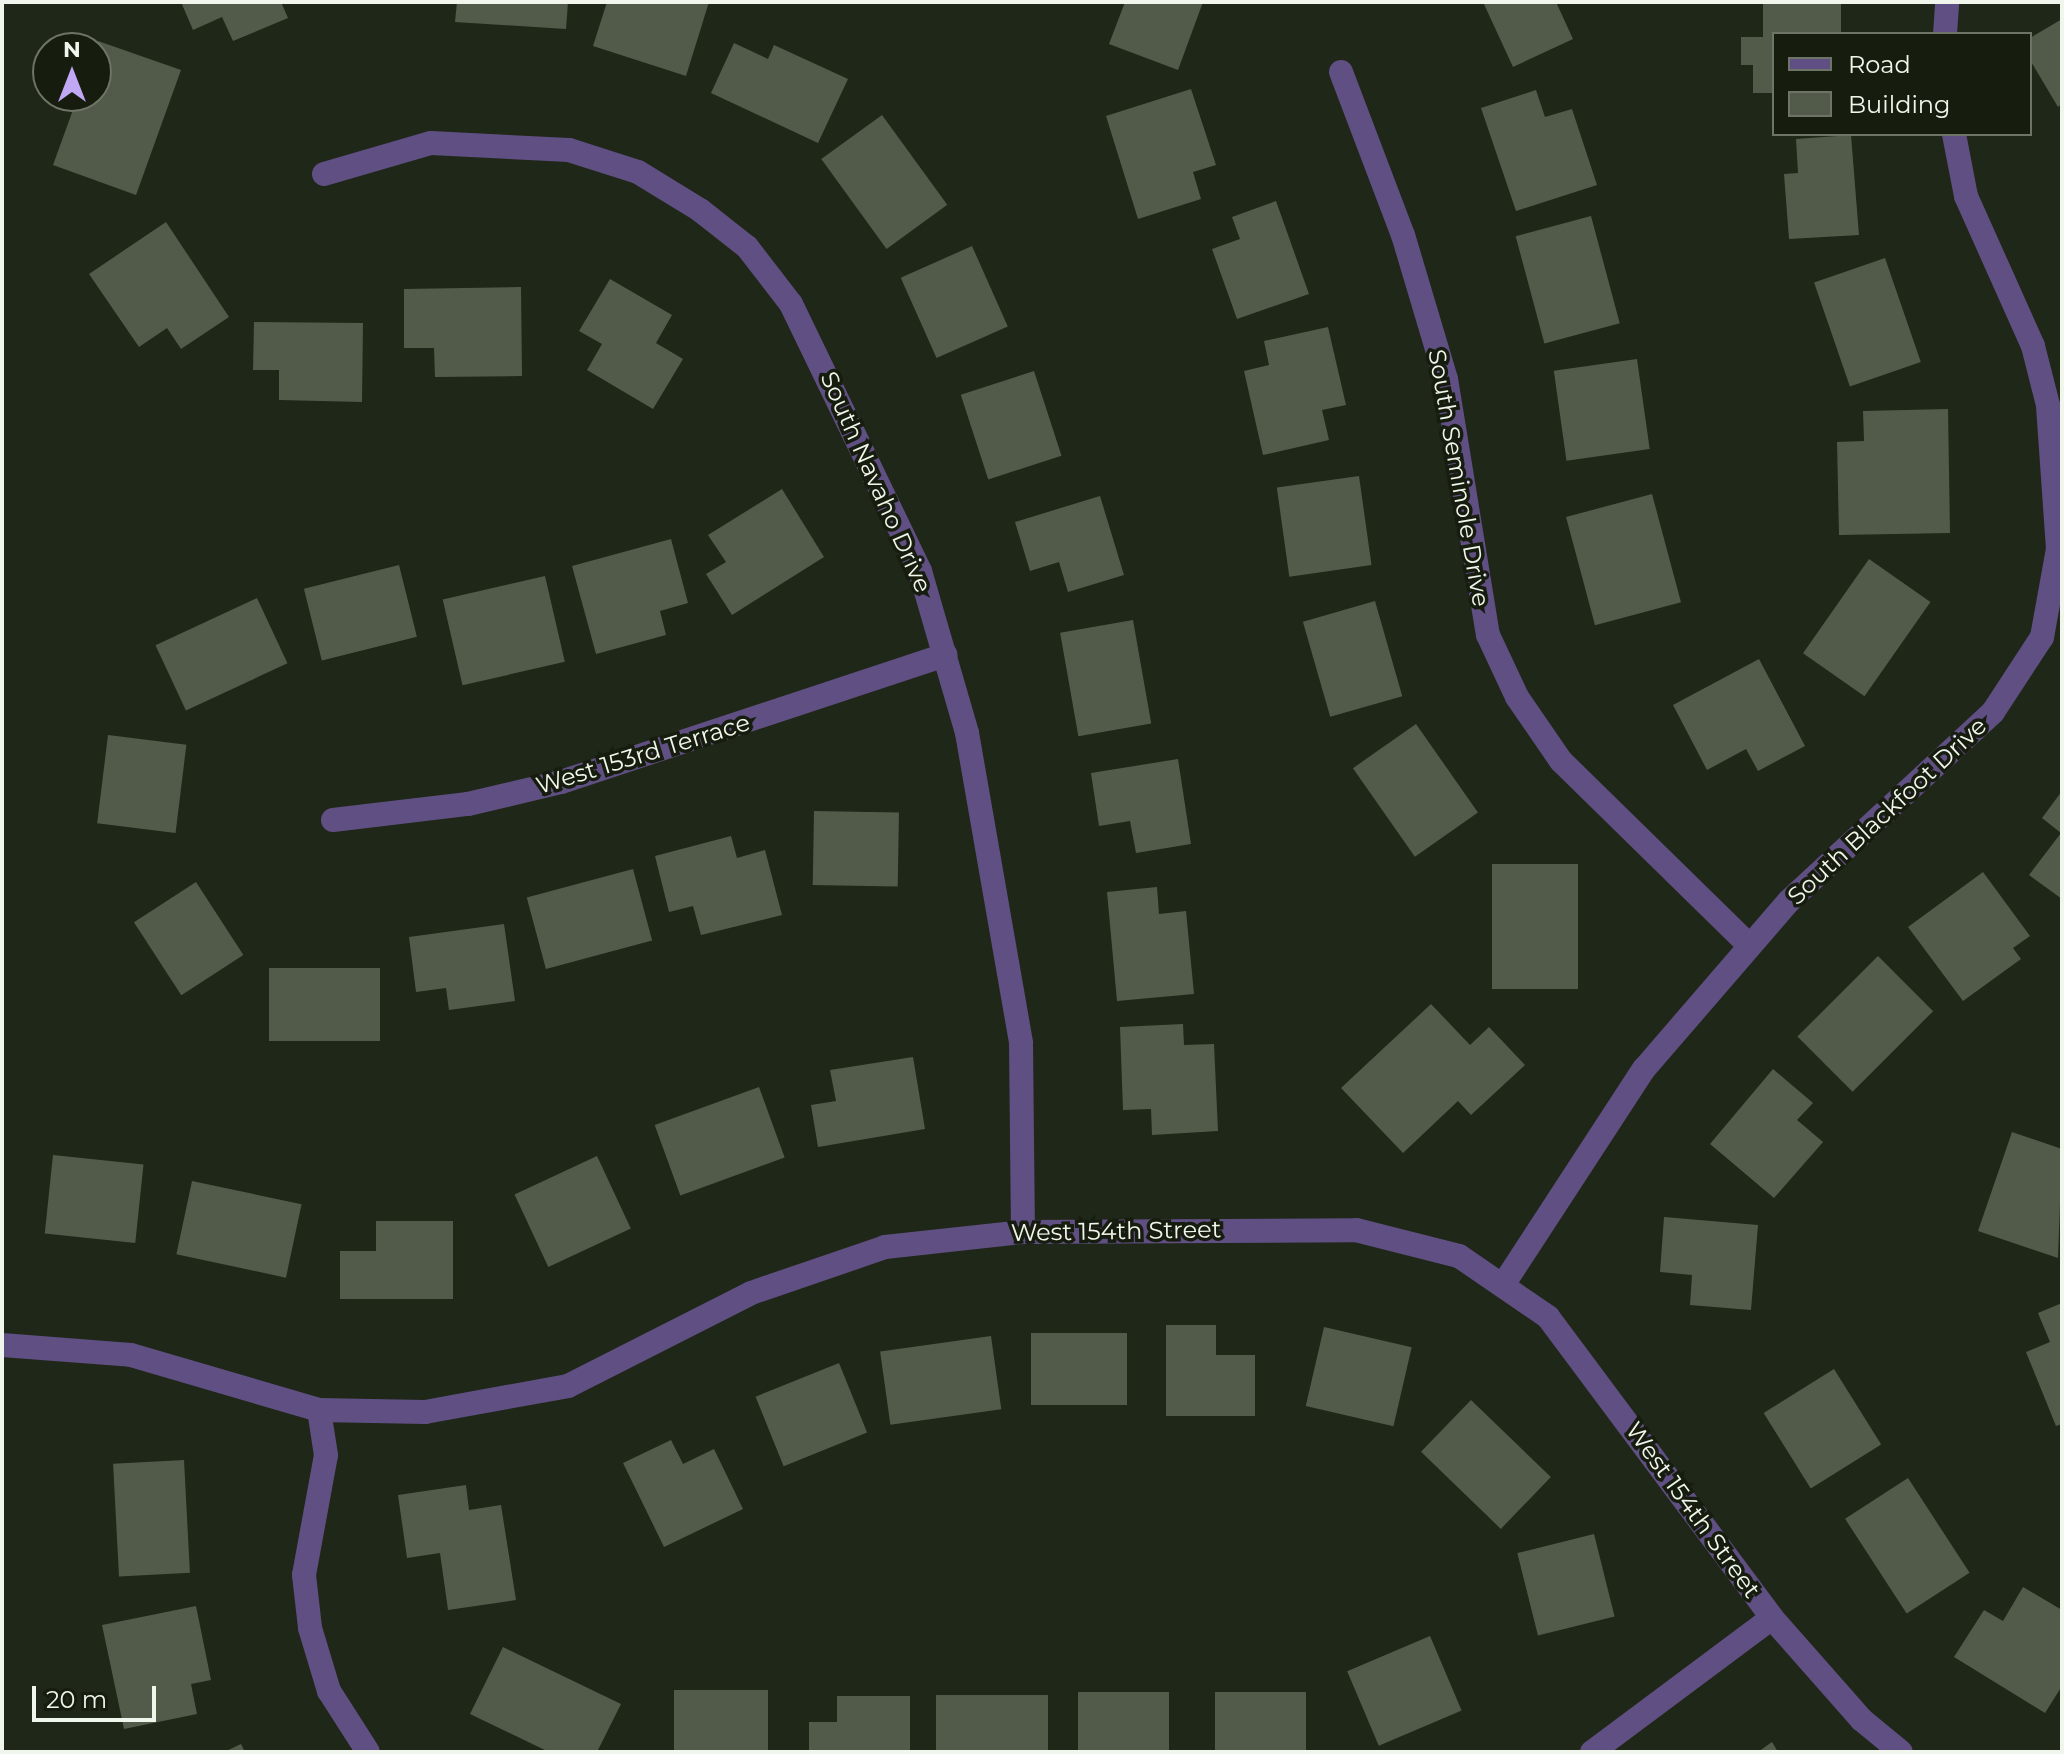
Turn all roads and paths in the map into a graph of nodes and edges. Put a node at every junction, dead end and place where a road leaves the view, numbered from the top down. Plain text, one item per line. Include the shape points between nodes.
1 (1947, 2) edge
2 (1945, 32) edge
3 (1341, 72) dead end
4 (1954, 136) edge
5 (324, 174) dead end
6 (2060, 549) edge
7 (946, 655) junction
8 (333, 820) dead end
9 (1748, 944) junction
10 (1023, 1232) junction
11 (1503, 1285) junction
12 (2, 1345) edge
13 (319, 1410) junction
14 (1772, 1618) junction
15 (368, 1752) edge
16 (1592, 1752) edge
17 (1901, 1752) edge

1 - 2 street
3 - 9 street, South Seminole Drive via 1403,235 1446,379 1488,635 1517,697 1561,761
4 - 6 street, South Blackfoot Drive via 1966,196 2033,346 2048,405
5 - 7 street, South Navaho Drive via 431,143 502,142 569,150 638,172 700,210 747,247 791,304 920,571
6 - 9 street, South Blackfoot Drive via 2042,637 1993,712
7 - 8 street, West 153rd Terrace via 561,782 468,804
7 - 10 street, South Navaho Drive via 988,825 1021,1043
9 - 11 street, South Blackfoot Drive via 1611,1113
10 - 11 street, West 154th Street via 1356,1230 1459,1256
10 - 13 street, West 154th Street via 913,1242 816,1267 568,1386 425,1412
11 - 14 street, West 154th Street via 1548,1317
12 - 13 street, West 154th Street via 131,1355
13 - 15 street via 326,1455 304,1575 310,1628 329,1691
14 - 16 street
14 - 17 street, West 154th Street via 1862,1720

